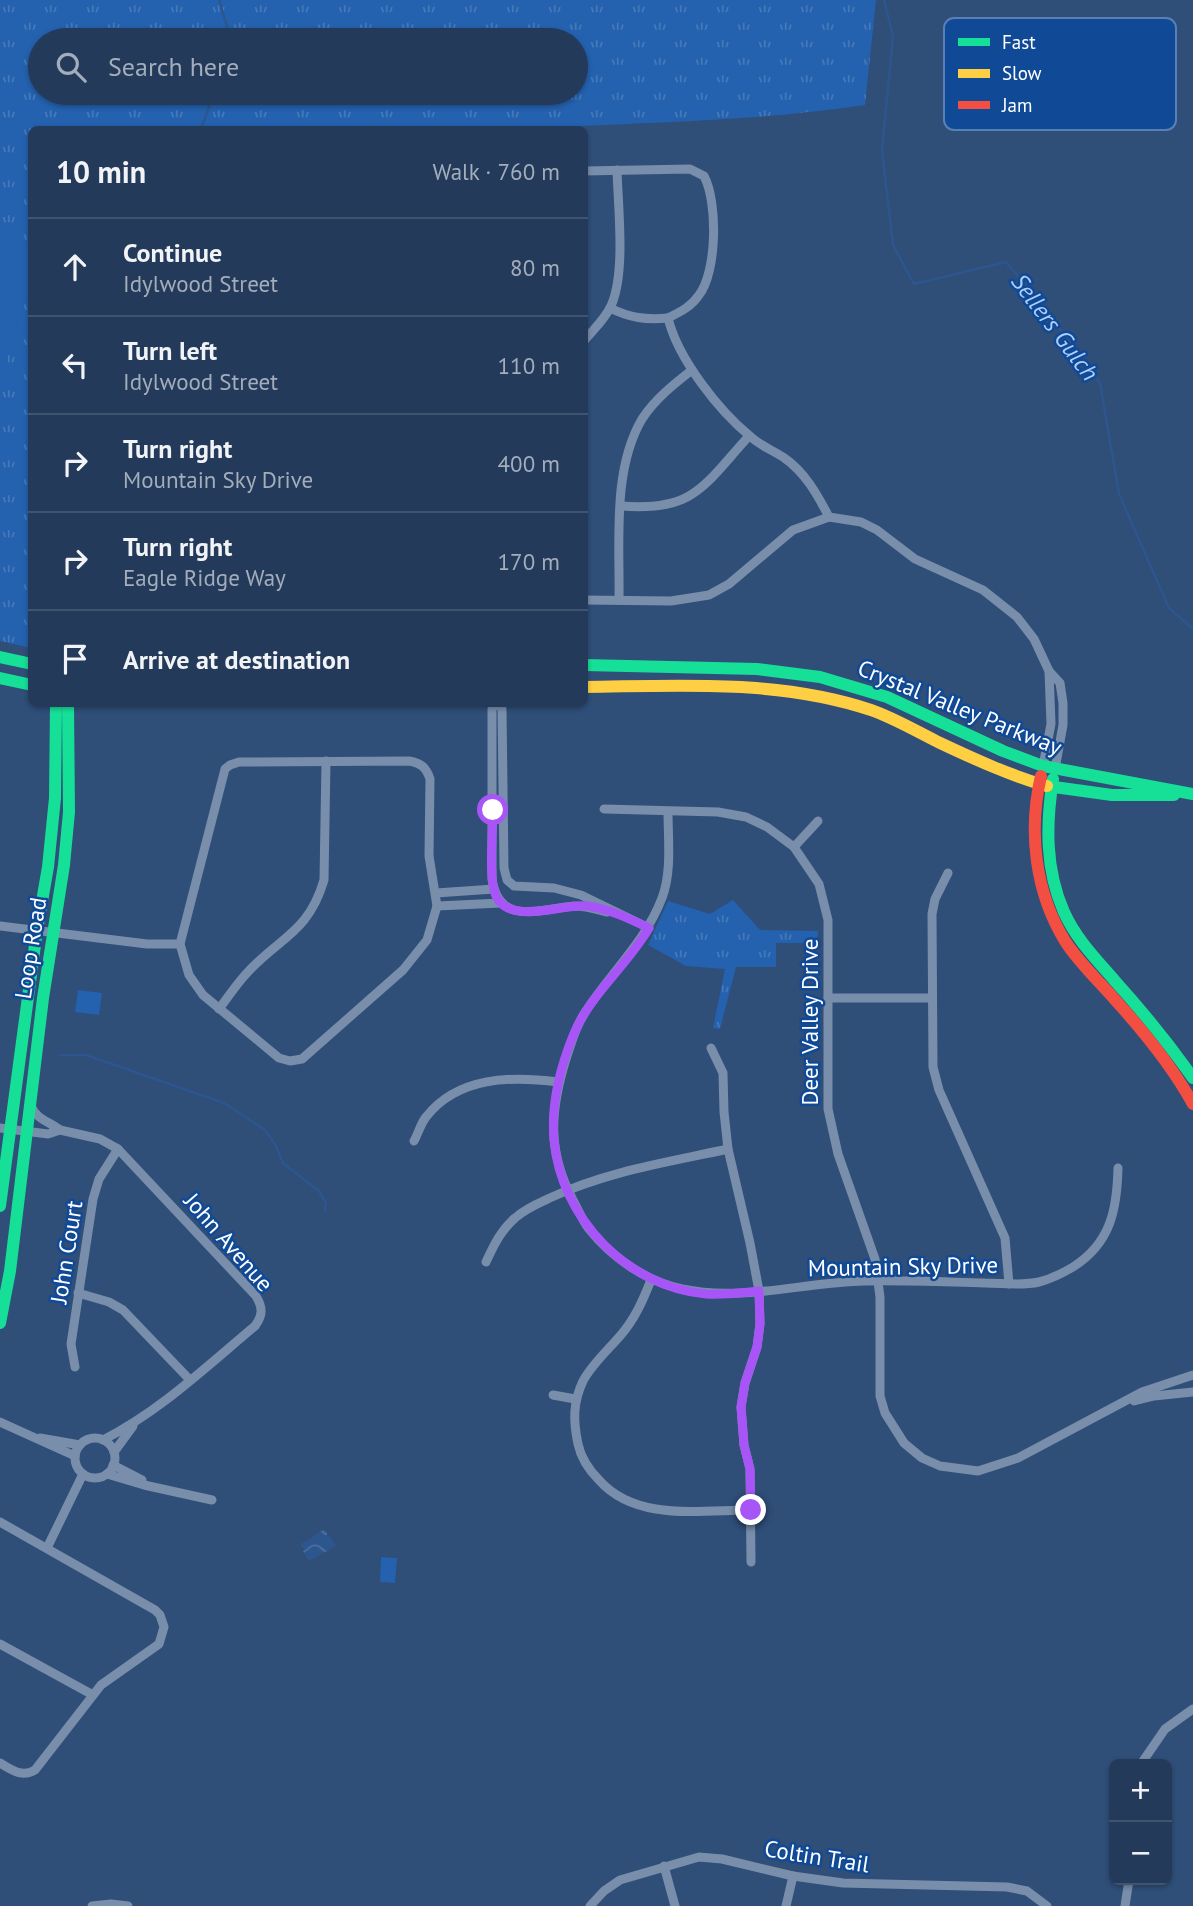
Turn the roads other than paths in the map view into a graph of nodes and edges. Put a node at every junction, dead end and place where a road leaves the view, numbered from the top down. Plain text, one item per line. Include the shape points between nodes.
1 (617, 170) junction
2 (588, 171) edge
3 (610, 308) junction
4 (668, 318) junction
5 (588, 336) edge
6 (692, 370) junction
7 (749, 436) junction
8 (621, 506) junction
9 (828, 517) junction
10 (588, 600) edge
11 (619, 600) junction
12 (0, 657) edge
13 (28, 663) edge
14 (588, 665) edge
15 (0, 678) edge
16 (28, 684) edge
17 (588, 687) edge
18 (56, 707) edge
19 (68, 707) edge
20 (494, 707) edge
21 (500, 707) edge
22 (326, 761) junction
23 (1049, 768) junction
24 (1039, 783) junction
25 (1052, 787) junction
26 (1193, 794) edge
27 (604, 809) dead end
28 (668, 812) junction
29 (818, 821) dead end
30 (794, 847) junction
31 (948, 873) dead end
32 (494, 889) junction
33 (436, 893) junction
34 (501, 903) junction
35 (437, 906) junction
36 (622, 916) junction
37 (0, 926) edge
38 (649, 928) junction
39 (37, 930) junction
40 (54, 932) junction
41 (180, 944) junction
42 (828, 998) junction
43 (932, 998) junction
44 (219, 1009) junction
45 (711, 1048) dead end
46 (1193, 1078) edge
47 (558, 1082) junction
48 (1193, 1104) edge
49 (31, 1106) junction
50 (5, 1128) edge
51 (60, 1130) junction
52 (28, 1132) junction
53 (414, 1141) dead end
54 (118, 1149) junction
55 (728, 1149) junction
56 (1118, 1168) dead end
57 (568, 1190) junction
58 (0, 1206) edge
59 (486, 1262) dead end
60 (651, 1280) junction
61 (878, 1281) junction
62 (1009, 1283) junction
63 (759, 1291) junction
64 (78, 1293) junction
65 (0, 1323) edge
66 (75, 1367) dead end
67 (1193, 1375) edge
68 (190, 1380) junction
69 (1193, 1392) edge
70 (553, 1395) dead end
71 (575, 1399) junction
72 (1122, 1405) junction
73 (0, 1422) edge
74 (134, 1424) junction
75 (35, 1437) junction
76 (103, 1440) junction
77 (80, 1445) junction
78 (114, 1452) junction
79 (75, 1456) junction
80 (113, 1465) junction
81 (83, 1474) junction
82 (107, 1474) junction
83 (159, 1489) junction
84 (212, 1500) dead end
85 (751, 1510) junction
86 (0, 1522) edge
87 (47, 1548) junction
88 (751, 1562) dead end
89 (0, 1644) edge
90 (93, 1695) junction
91 (1192, 1712) edge
92 (1144, 1759) edge
93 (0, 1763) edge
94 (664, 1866) junction
95 (793, 1876) junction
96 (1128, 1885) edge
97 (92, 1906) edge
98 (128, 1906) edge
99 (590, 1906) edge
100 (675, 1906) edge
101 (786, 1906) edge
102 (1047, 1906) edge
103 (1125, 1906) edge

1 - 2 street
1 - 3 street via 619,270
1 - 4 street via 690,169 708,183 712,216 709,277 690,306
3 - 4 street via 643,320
3 - 5 street
4 - 6 street via 679,351
6 - 7 street
6 - 8 street via 664,392 643,418 627,450
7 - 8 street via 698,492 668,505
7 - 9 street via 797,469 818,495
8 - 11 street
9 - 11 street via 793,530 729,584 709,595 671,601
9 - 23 street via 861,522 877,530 915,559 984,590 1017,617 1060,683 1063,725
10 - 11 street
12 - 13 street
14 - 23 street, Crystal Valley Parkway via 757,669 820,677 887,697
15 - 16 street
17 - 24 street, Crystal Valley Parkway via 758,687 832,698
18 - 39 street, Loop Road via 55,798
19 - 40 street, Loop Road via 69,812
20 - 32 street
21 - 36 street via 507,880 514,886 581,895
22 - 33 street via 408,761 426,769 430,779 429,856
22 - 41 street via 239,762 225,769
22 - 44 street via 324,880 319,898 295,931 247,973
23 - 24 street
23 - 25 street
23 - 26 street, Crystal Valley Parkway
24 - 25 street, Crystal Valley Parkway
24 - 48 street via 1034,838 1039,874 1066,943 1158,1051
25 - 26 street, Crystal Valley Parkway via 1119,795
25 - 46 street via 1048,850 1065,912 1075,932 1159,1030
27 - 28 street, Deer Valley Drive
28 - 30 street, Deer Valley Drive via 746,817
28 - 38 street, Mountain Sky Drive via 664,895
29 - 30 street
30 - 42 street, Deer Valley Drive via 825,901
31 - 43 street via 932,914
32 - 33 street
32 - 34 street
33 - 35 street
34 - 35 street
34 - 36 street via 520,911 588,906
35 - 44 street via 433,927 416,956 302,1059 279,1058
36 - 38 street
37 - 39 street
38 - 47 street, Mountain Sky Drive via 583,1015
39 - 40 street
39 - 50 street, Loop Road
40 - 41 street
40 - 49 street, Loop Road
41 - 44 street via 189,975
42 - 43 street
42 - 61 street, Deer Valley Drive via 830,1122
43 - 62 street via 932,1056 939,1090 1005,1238
45 - 55 street via 723,1073
47 - 53 street via 524,1077 470,1086 446,1098 425,1117
47 - 57 street, Mountain Sky Drive via 554,1142
49 - 51 street, John Avenue via 40,1119
49 - 52 street, Loop Road
50 - 52 street, John Avenue
50 - 58 street, Loop Road
51 - 52 street, John Avenue
51 - 54 street, John Avenue via 100,1139
52 - 65 street, Loop Road
54 - 64 street, John Court via 96,1188
54 - 68 street, John Avenue via 262,1307 255,1326
55 - 57 street via 623,1171
55 - 63 street
56 - 62 street, Mountain Sky Drive via 1114,1215 1091,1251 1058,1275 1037,1283
57 - 59 street via 516,1217 497,1237
57 - 60 street, Mountain Sky Drive via 587,1227 612,1254
60 - 63 street, Mountain Sky Drive via 705,1294
60 - 71 street via 636,1314 584,1378
61 - 62 street, Mountain Sky Drive
61 - 63 street, Mountain Sky Drive
61 - 72 street, Deer Valley Drive via 884,1413 904,1443 922,1458 961,1470 996,1467
63 - 85 street via 759,1336 741,1407
64 - 66 street, John Court via 71,1344
64 - 68 street via 123,1310
67 - 72 street via 1142,1392
68 - 74 street, John Avenue
69 - 72 street
70 - 71 street
71 - 85 street via 579,1450 589,1469 618,1497 660,1510
73 - 75 street
74 - 76 street, John Avenue
74 - 78 street, John Avenue
75 - 77 street
75 - 79 street
76 - 77 street via 93,1438
76 - 78 street
77 - 79 street
78 - 80 street
79 - 81 street
80 - 82 street
80 - 83 street
81 - 82 street via 95,1478
81 - 87 street
82 - 83 street
83 - 84 street
85 - 88 street
86 - 87 street
87 - 90 street via 156,1610 163,1621 159,1644
89 - 90 street
90 - 93 street via 31,1773 19,1773
91 - 92 street via 1165,1729
94 - 95 street, Coltin Trail via 710,1858
94 - 99 street, Coltin Trail via 620,1880
94 - 100 street
95 - 101 street
95 - 102 street, Coltin Trail via 843,1883 1007,1887 1027,1891
96 - 103 street
97 - 98 street

